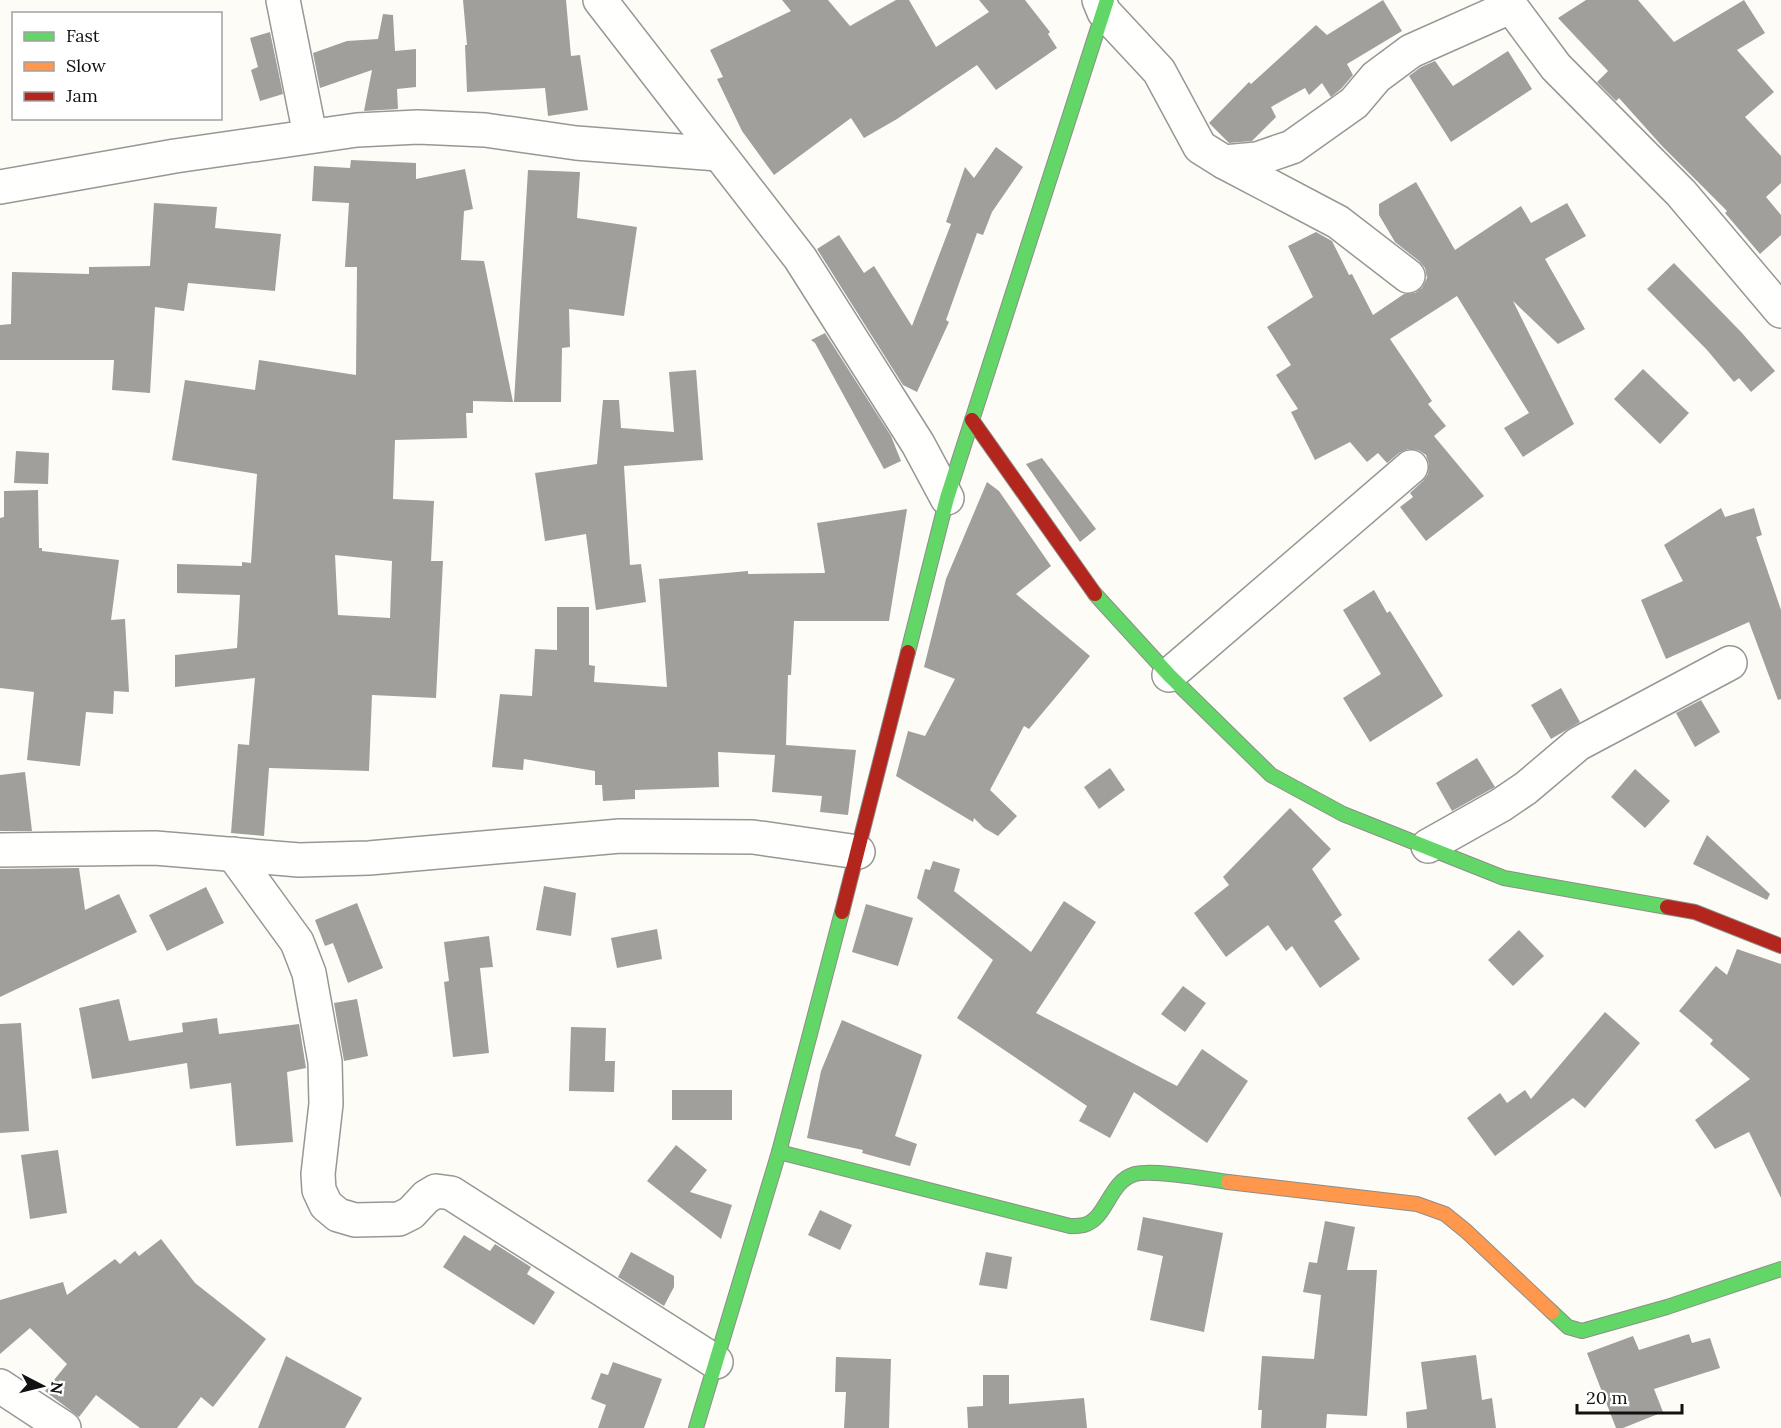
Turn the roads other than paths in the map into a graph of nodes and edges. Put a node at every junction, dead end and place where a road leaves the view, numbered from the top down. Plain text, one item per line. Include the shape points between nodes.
1 (283, 0) edge
2 (600, 0) edge
3 (1508, 3) edge
4 (1103, 4) edge
5 (310, 135) junction
6 (718, 154) junction
7 (1224, 162) junction
8 (0, 187) edge
9 (1408, 276) dead end
10 (1781, 310) edge
11 (972, 420) junction
12 (1411, 467) dead end
13 (947, 498) junction
14 (1730, 663) dead end
15 (1170, 675) junction
16 (1428, 846) junction
17 (0, 850) edge
18 (858, 852) junction
19 (233, 854) junction
20 (1781, 946) edge
21 (779, 1152) junction
22 (1781, 1269) edge
23 (716, 1362) junction
24 (0, 1386) edge
25 (64, 1428) edge
26 (696, 1428) edge

1 - 5 street
2 - 6 street
3 - 7 street via 1411,51 1376,77 1354,103 1292,147 1257,159
3 - 10 street via 1556,67 1681,193
4 - 7 street via 1159,71 1200,147
4 - 11 street
5 - 6 street via 418,127 485,130 576,143
5 - 8 street
6 - 13 street via 801,258 918,444
7 - 9 street via 1338,222
11 - 13 street
11 - 15 street via 1090,589
12 - 15 street
13 - 18 street
14 - 16 street via 1578,744 1501,805
15 - 16 street via 1271,774 1343,814
16 - 20 street via 1504,878 1695,912
17 - 19 street via 155,848
18 - 19 street via 753,837 620,836 369,858 299,860
18 - 21 street
19 - 23 street via 297,942 309,973 325,1062 326,1104 318,1174 326,1206 355,1220 399,1219 436,1191 451,1193
21 - 22 street via 1070,1226 1086,1225 1100,1213 1119,1183 1135,1174 1155,1173 1417,1204 1445,1214 1559,1319 1582,1331
21 - 23 street
23 - 26 street
24 - 25 street

